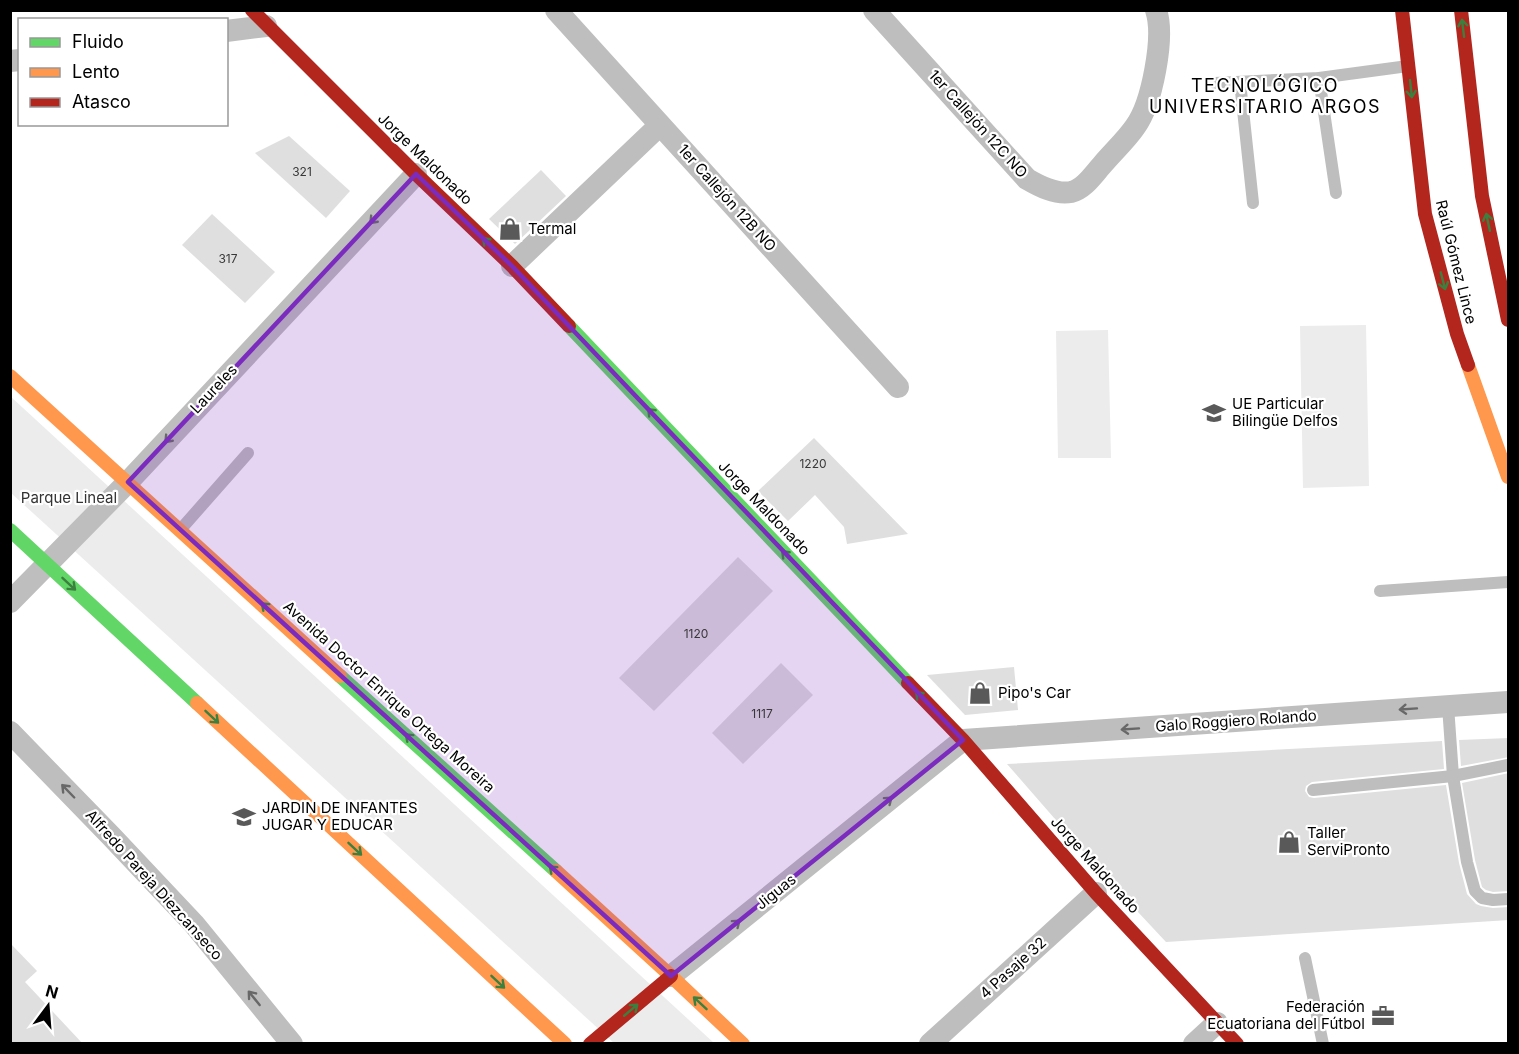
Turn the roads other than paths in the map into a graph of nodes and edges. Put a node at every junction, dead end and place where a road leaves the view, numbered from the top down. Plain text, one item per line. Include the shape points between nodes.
1 (556, 10) edge
2 (874, 10) edge
3 (1156, 10) edge
4 (1402, 10) edge
5 (1461, 10) edge
6 (259, 18) edge
7 (228, 30) edge
8 (1409, 66) junction
9 (1318, 78) junction
10 (1240, 82) junction
11 (1215, 83) dead end
12 (660, 125) junction
13 (416, 174) junction
14 (1336, 193) dead end
15 (1253, 203) dead end
16 (512, 266) junction
17 (1509, 320) edge
18 (10, 376) edge
19 (898, 387) dead end
20 (248, 453) dead end
21 (1509, 477) edge
22 (128, 482) junction
23 (10, 530) edge
24 (180, 530) junction
25 (48, 565) junction
26 (1509, 582) edge
27 (1380, 591) dead end
28 (10, 602) edge
29 (1509, 702) edge
30 (1448, 706) junction
31 (10, 732) edge
32 (963, 740) junction
33 (1509, 765) edge
34 (1453, 776) junction
35 (1312, 790) dead end
36 (1096, 892) junction
37 (1509, 899) edge
38 (1305, 958) dead end
39 (671, 976) junction
40 (1217, 1023) junction
41 (291, 1044) edge
42 (565, 1044) edge
43 (590, 1044) edge
44 (743, 1044) edge
45 (930, 1044) edge
46 (1194, 1044) edge
47 (1237, 1044) edge
48 (1323, 1044) edge

1 - 12 street, 1er Callejón 12B NO
2 - 3 street, 1er Callejón 12C NO via 1027,179 1053,191 1070,192 1083,186 1136,126 1153,80 1160,39
4 - 8 main road, Raúl Gómez Lince
17 -> 5 main road via 1482,196
6 - 7 street
6 - 13 main road, Jorge Maldonado
8 - 9 lane
8 -> 21 main road, Raúl Gómez Lince via 1425,214 1457,334
9 - 10 lane
9 - 14 lane
10 - 11 lane
10 - 15 lane
12 - 16 street
12 - 19 street, 1er Callejón 12B NO
16 -> 13 main road, Jorge Maldonado
13 -> 22 street, Laureles
32 -> 16 main road, Jorge Maldonado
18 - 22 main road, Avenida Doctor Enrique Ortega Moreira
20 - 24 lane
22 - 24 main road, Avenida Doctor Enrique Ortega Moreira
22 - 25 street, Laureles
23 - 25 main road
39 -> 24 main road, Avenida Doctor Enrique Ortega Moreira
25 - 28 street, Laureles
25 -> 42 main road
26 - 27 lane
29 - 30 street, Galo Roggiero Rolando
30 -> 32 street, Galo Roggiero Rolando
30 - 34 lane
41 -> 31 street, Alfredo Pareja Diezcanseco via 194,924
32 - 36 main road, Jorge Maldonado
39 -> 32 street, Jiguas
33 - 34 lane
34 - 35 lane
34 - 37 lane via 1474,891 1482,898
36 - 40 main road, Jorge Maldonado
36 - 45 street, 4 Pasaje 32
38 - 48 lane
43 -> 39 main road, Jiguas
44 -> 39 main road, Avenida Doctor Enrique Ortega Moreira
40 - 46 street
40 - 47 main road, Jorge Maldonado

